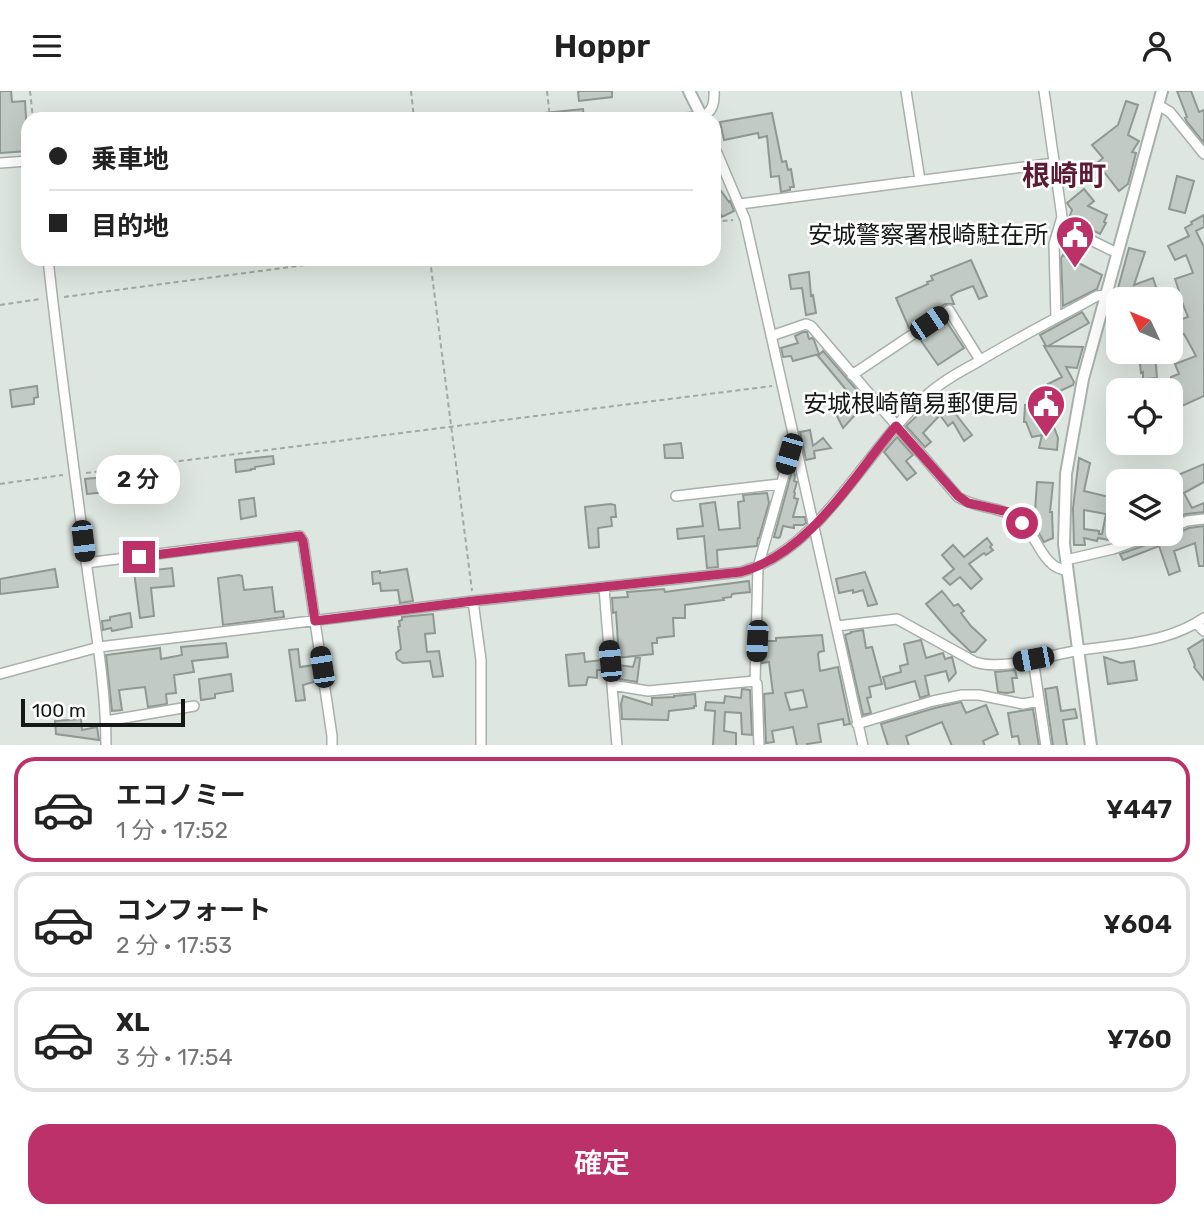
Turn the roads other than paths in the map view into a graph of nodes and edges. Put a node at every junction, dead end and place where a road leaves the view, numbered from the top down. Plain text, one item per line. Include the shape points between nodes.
1 (689, 91) edge
2 (714, 91) edge
3 (906, 91) edge
4 (1044, 91) edge
5 (1160, 92) edge
6 (1158, 105) junction
7 (699, 112) edge
8 (710, 112) edge
9 (1204, 154) edge
10 (21, 162) edge
11 (721, 162) edge
12 (0, 163) edge
13 (1054, 163) junction
14 (920, 180) junction
15 (740, 204) junction
16 (1060, 225) junction
17 (1117, 253) junction
18 (49, 266) edge
19 (1108, 287) edge
20 (1106, 295) joint
21 (1056, 318) junction
22 (771, 336) junction
23 (981, 360) junction
24 (852, 375) junction
25 (896, 426) junction
26 (794, 437) junction
27 (780, 484) junction
28 (676, 496) dead end
29 (1204, 519) edge
30 (1183, 523) edge
31 (813, 528) junction
32 (1118, 546) edge
33 (86, 563) junction
34 (1066, 565) junction
35 (758, 567) junction
36 (604, 588) junction
37 (473, 601) junction
38 (1200, 620) edge
39 (315, 621) junction
40 (837, 626) junction
41 (1204, 631) edge
42 (99, 647) junction
43 (1078, 651) junction
44 (1033, 659) junction
45 (0, 674) edge
46 (755, 681) junction
47 (612, 685) junction
48 (1040, 701) junction
49 (194, 706) dead end
50 (106, 721) junction
51 (857, 724) junction
52 (106, 745) edge
53 (332, 745) edge
54 (481, 745) edge
55 (617, 745) edge
56 (759, 745) edge
57 (863, 745) edge
58 (1046, 745) edge
59 (1091, 745) edge

1 - 7 street
2 - 8 street
3 - 14 street
4 - 13 street
5 - 6 street
6 - 9 street via 1170,112
6 - 17 street
10 - 12 street
11 - 15 street
13 - 14 street
13 - 16 street
14 - 15 street
15 - 22 street
16 - 17 street
16 - 21 street via 1054,244
17 - 19 street
18 - 33 street
20 - 21 street
20 - 34 street via 1078,400 1067,464
21 - 23 street
22 - 24 street via 811,326
22 - 26 street
23 - 24 street via 949,310
23 - 25 street via 927,394
24 - 25 street
25 - 31 street
25 - 34 street via 958,496 968,503 1008,512 1033,534 1049,562 1055,567
26 - 27 street
26 - 31 street
27 - 28 street
27 - 35 street
29 - 30 street
31 - 35 street
31 - 40 street
32 - 34 street
33 - 39 street via 300,536
33 - 42 street
34 - 43 street
35 - 36 street
35 - 46 street
36 - 37 street
36 - 47 street
37 - 39 street
37 - 54 street via 481,660
38 - 41 street
38 - 43 street via 1176,633 1138,643
39 - 42 street
39 - 53 street
40 - 44 street via 897,619 984,666
40 - 51 street
42 - 45 street
42 - 50 street
43 - 44 street
43 - 59 street
44 - 48 street
46 - 47 street via 648,691
46 - 56 street
47 - 55 street
48 - 51 street via 1023,704 962,695
48 - 58 street
49 - 50 street
50 - 52 street
51 - 57 street

